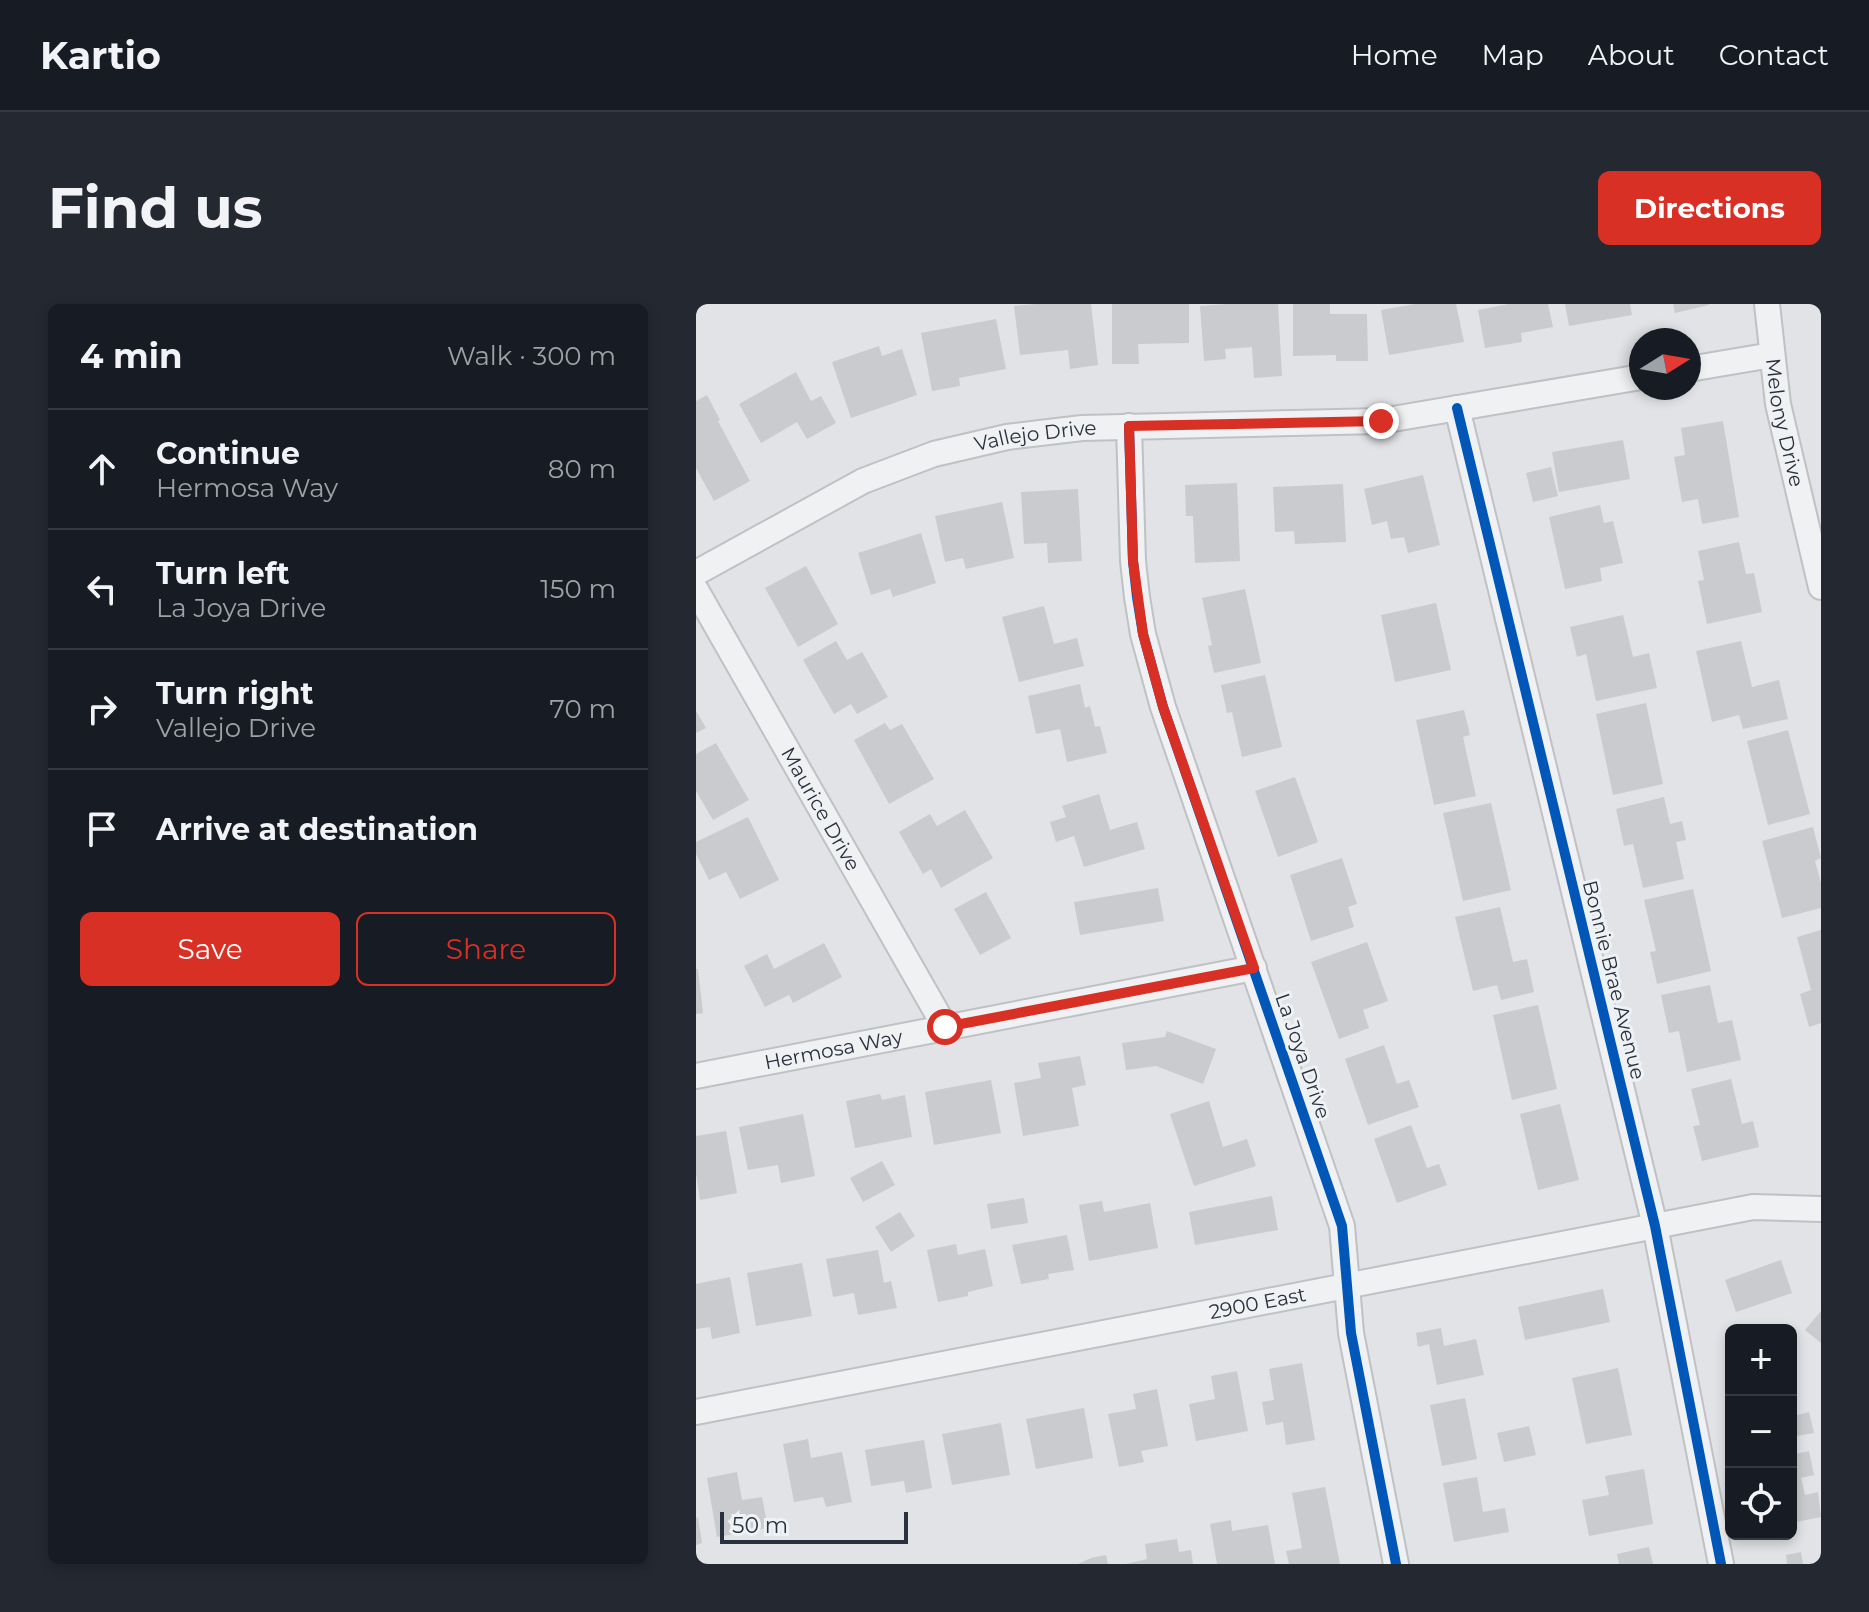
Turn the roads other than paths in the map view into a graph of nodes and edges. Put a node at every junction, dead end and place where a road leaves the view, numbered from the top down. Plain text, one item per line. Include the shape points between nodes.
1 (1767, 304) edge
2 (1772, 355) junction
3 (1701, 367) edge
4 (1629, 379) edge
5 (1457, 408) junction
6 (1129, 426) junction
7 (696, 573) edge
8 (1821, 587) edge
9 (696, 590) edge
10 (1254, 968) junction
11 (945, 1027) junction
12 (696, 1076) edge
13 (1821, 1209) edge
14 (1655, 1226) junction
15 (1348, 1286) junction
16 (696, 1412) edge
17 (1396, 1564) edge
18 (1721, 1564) edge

1 - 2 street, Melony Drive
2 - 3 street
2 - 8 street, Melony Drive via 1782,428
4 - 5 street, Vallejo Drive
5 - 6 street, Vallejo Drive via 1354,423
5 - 14 street, Bonnie Brae Avenue
6 - 7 street, Vallejo Drive via 1032,433 934,454 863,481
6 - 10 street, La Joya Drive via 1133,561 1143,634 1163,707
9 - 11 street, Maurice Drive
10 - 11 street, Hermosa Way
10 - 15 street, La Joya Drive via 1342,1226
11 - 12 street, Hermosa Way
13 - 14 street, 2900 East via 1753,1207
14 - 15 street, 2900 East
14 - 18 street, Bonnie Brae Avenue
15 - 16 street, 2900 East
15 - 17 street, La Joya Drive via 1351,1333

